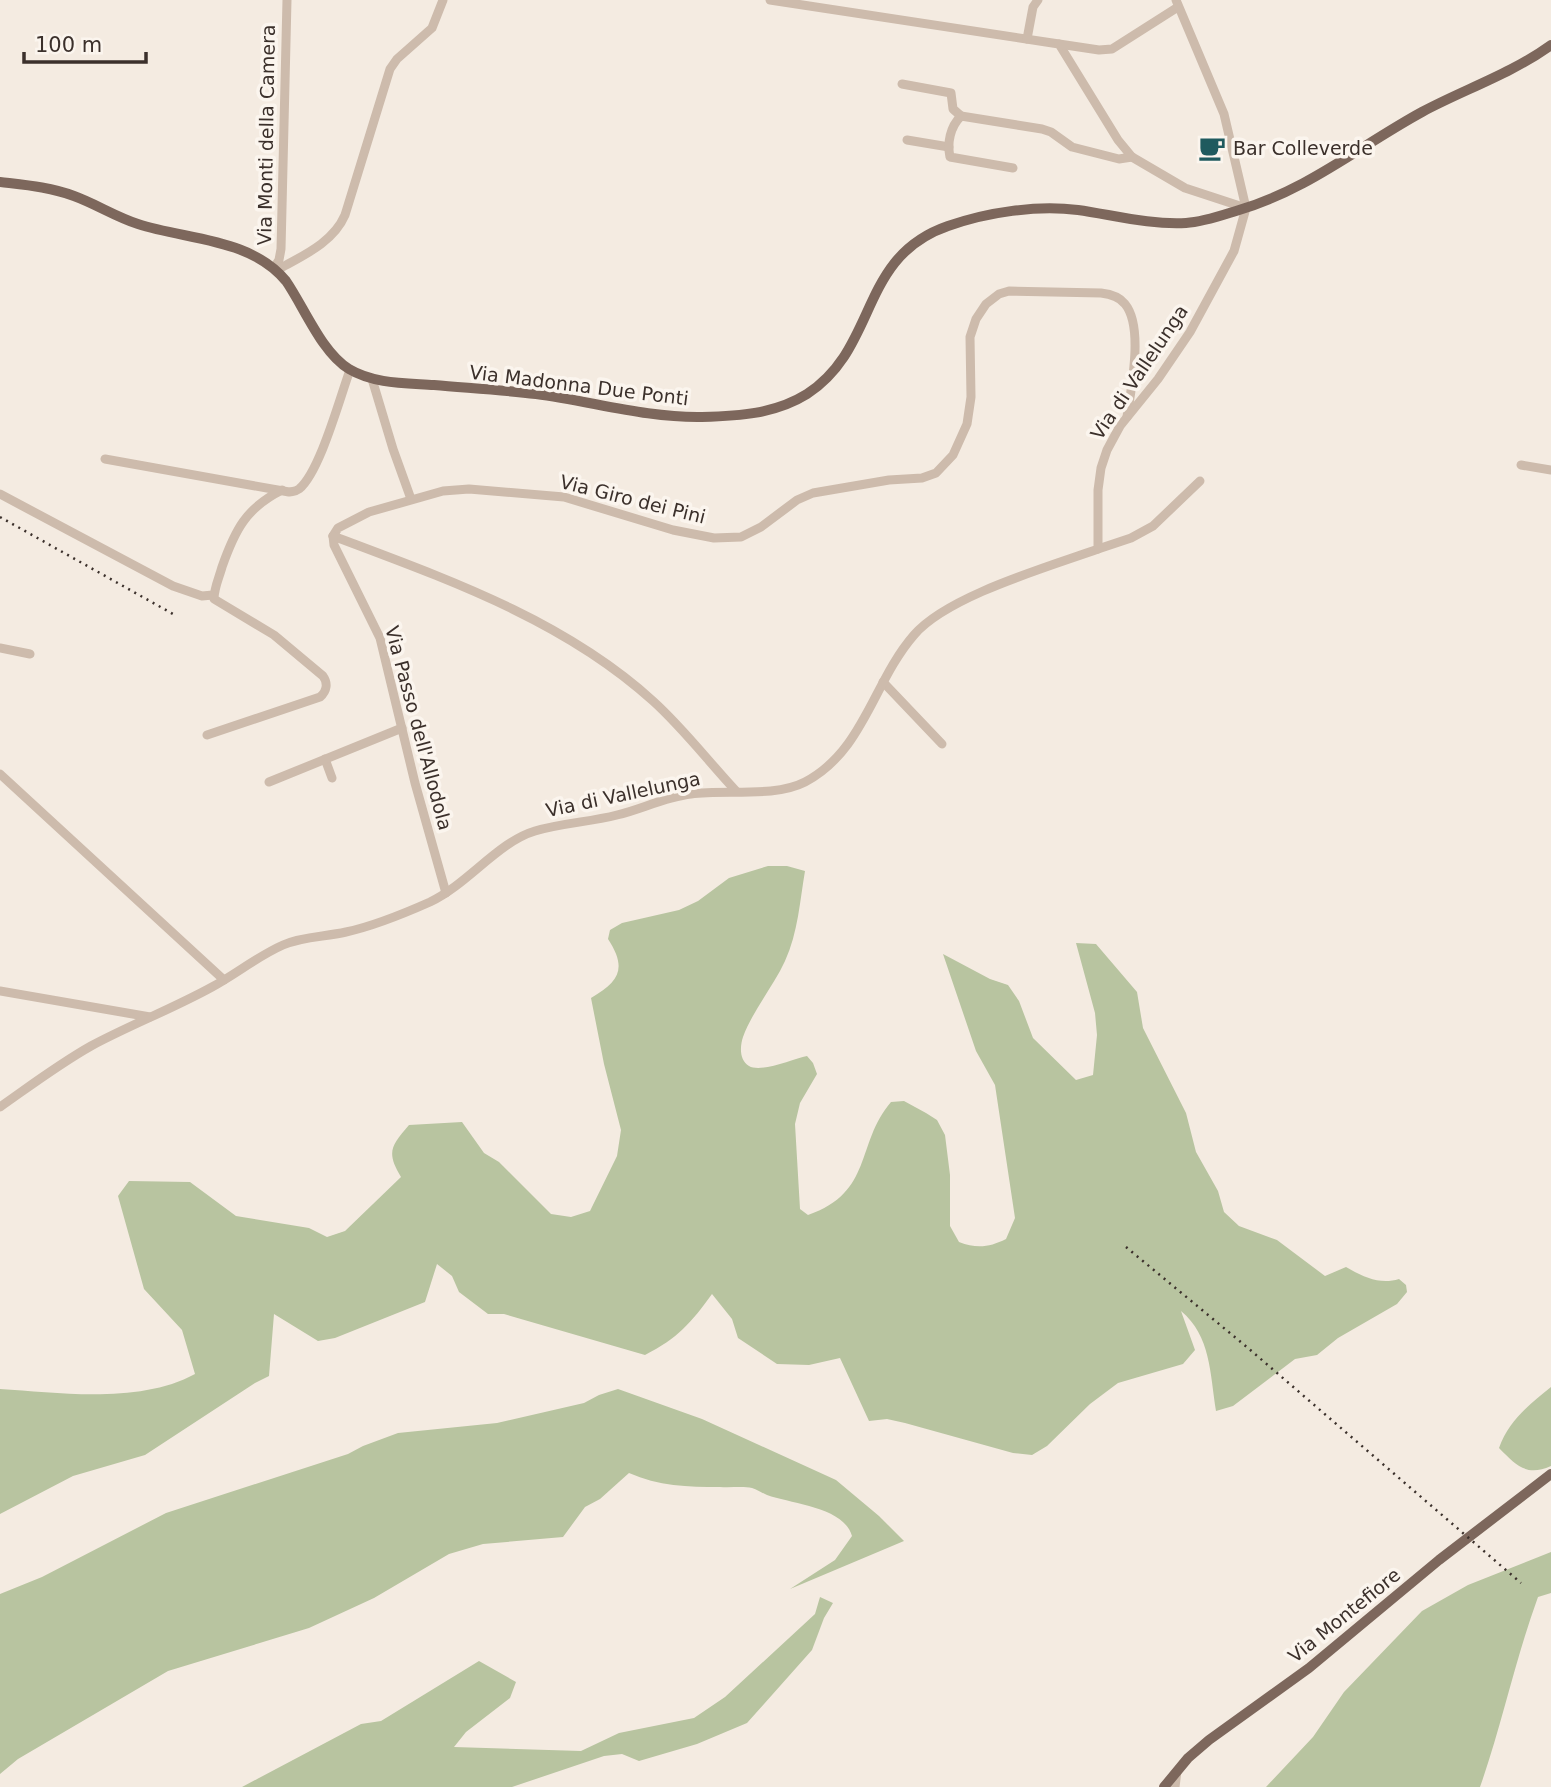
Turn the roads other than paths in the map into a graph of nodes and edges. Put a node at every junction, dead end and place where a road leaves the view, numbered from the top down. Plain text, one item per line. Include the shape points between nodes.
1 (287, 0) edge
2 (443, 0) edge
3 (769, 0) edge
4 (1038, 0) edge
5 (1177, 4) edge
6 (1027, 39) junction
7 (1059, 44) junction
8 (1551, 46) edge
9 (902, 84) dead end
10 (961, 116) junction
11 (907, 140) dead end
12 (949, 147) junction
13 (1132, 157) junction
14 (1013, 168) dead end
15 (0, 182) edge
16 (1246, 208) junction
17 (275, 269) junction
18 (350, 370) junction
19 (372, 379) junction
20 (1127, 418) junction
21 (104, 459) dead end
22 (1521, 465) dead end
23 (1551, 470) edge
24 (1200, 481) dead end
25 (282, 490) junction
26 (0, 494) edge
27 (411, 499) junction
28 (333, 537) junction
29 (1098, 550) junction
30 (214, 595) junction
31 (0, 648) edge
32 (30, 654) dead end
33 (883, 682) junction
34 (402, 729) junction
35 (207, 735) dead end
36 (943, 744) dead end
37 (325, 759) junction
38 (0, 774) edge
39 (332, 778) dead end
40 (269, 782) dead end
41 (736, 792) junction
42 (446, 893) junction
43 (224, 981) junction
44 (0, 991) edge
45 (151, 1017) junction
46 (0, 1107) edge
47 (1551, 1474) edge
48 (1178, 1769) junction
49 (1164, 1787) edge
50 (1175, 1787) edge

1 - 17 street, Via Monti della Camera via 281,249
2 - 17 street via 432,28 389,72 341,224 326,241
3 - 6 street
4 - 6 street
5 - 7 street via 1112,49
5 - 16 street via 1222,107
6 - 7 street
7 - 13 street
8 - 16 main road, Via Madonna Due Ponti via 1511,71 1407,120 1313,180
9 - 10 street via 951,93 953,109
10 - 12 street
10 - 13 street via 1042,129 1072,147 1119,159
11 - 12 street
12 - 14 street via 954,160
13 - 16 street via 1185,188
15 - 17 main road, Via Madonna Due Ponti via 64,193 134,223 246,251
16 - 19 main road, Via Madonna Due Ponti via 1187,223 1036,209 940,229 888,270 854,344 831,374 800,398 765,412 669,415 536,394
16 - 20 street, Via di Vallelunga via 1234,251 1190,332
17 - 18 main road, Via Madonna Due Ponti via 333,355
18 - 19 main road, Via Madonna Due Ponti
18 - 25 street via 316,462 299,489
19 - 27 street
20 - 27 street, Via Giro dei Pini via 1135,334 1123,301 1101,293 1009,291 992,298 976,319 970,341 967,424 948,462 928,477 813,494 756,530 729,538 667,529 556,496 469,489
20 - 29 street, Via di Vallelunga via 1113,436 1101,468
21 - 25 street
22 - 23 street
24 - 29 street via 1153,526
25 - 30 street via 257,505 240,526
26 - 30 street via 173,586 202,596
27 - 28 street, Via Giro dei Pini via 363,515 338,528
28 - 34 street, Via Passo dell'Allodola via 377,631
28 - 41 street via 477,592 588,653 653,701
29 - 33 street, Via di Vallelunga via 944,610 913,635
30 - 35 street via 216,603 291,648 323,676 326,688 318,698
31 - 32 street
33 - 36 street
33 - 41 street, Via di Vallelunga via 850,742 823,770 793,786
34 - 37 street
34 - 42 street, Via Passo dell'Allodola
37 - 39 street
37 - 40 street
38 - 43 street
41 - 42 street, Via di Vallelunga via 683,795 616,816 529,833 513,840
42 - 43 street, Via di Vallelunga via 369,926 286,944
43 - 45 street, Via di Vallelunga
44 - 45 street
45 - 46 street, Via di Vallelunga via 83,1051
47 - 48 main road, Via Montefiore via 1309,1668 1209,1740
48 - 49 main road, Via Montefiore
48 - 50 street

